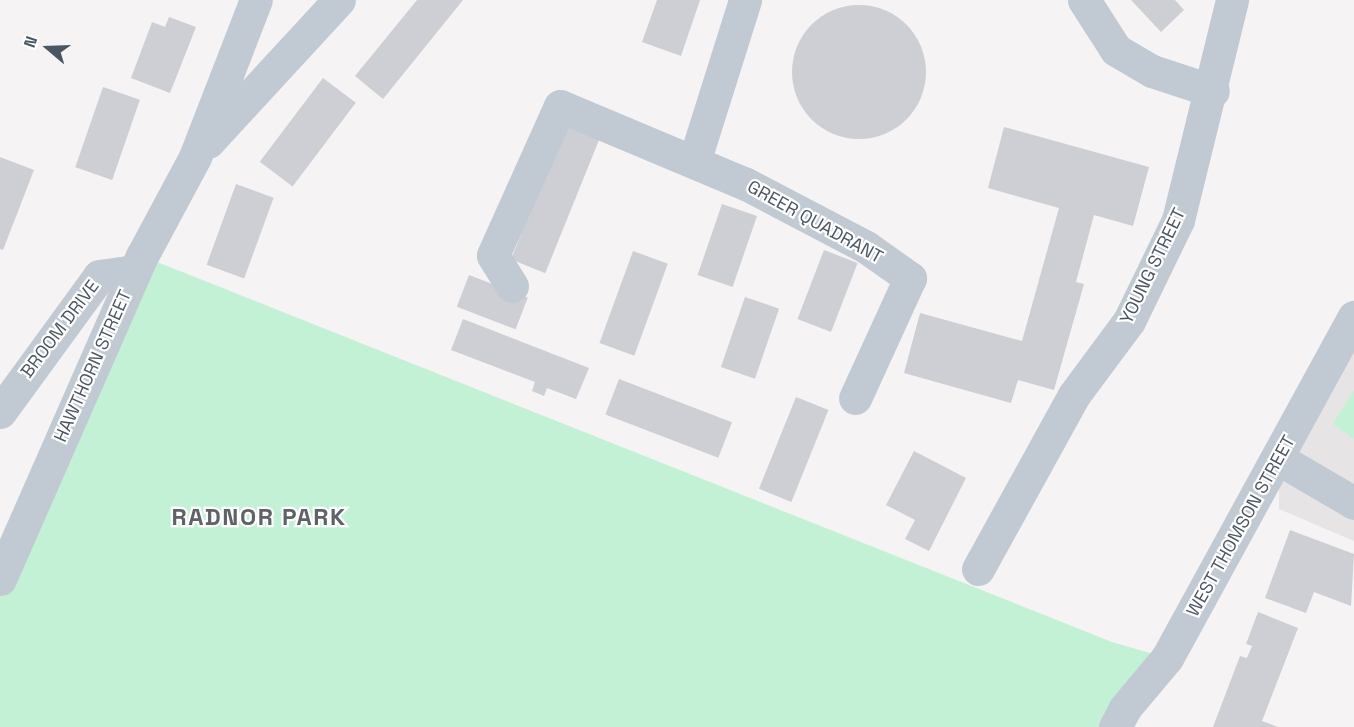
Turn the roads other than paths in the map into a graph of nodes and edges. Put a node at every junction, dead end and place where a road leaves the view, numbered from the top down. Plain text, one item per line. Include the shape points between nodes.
1 (256, 0) edge
2 (339, 0) edge
3 (745, 0) edge
4 (1084, 0) edge
5 (1232, 0) edge
6 (1213, 91) junction
7 (195, 157) junction
8 (694, 162) junction
9 (135, 271) junction
10 (512, 286) dead end
11 (1354, 317) edge
12 (855, 398) dead end
13 (0, 412) edge
14 (1278, 459) junction
15 (1354, 503) edge
16 (978, 569) dead end
17 (0, 579) edge
18 (1115, 727) edge

1 - 7 street, HAWTHORN STREET
2 - 7 street, HAWTHORN STREET
3 - 8 street
4 - 6 street via 1116,50 1152,70
5 - 6 street, YOUNG STREET
6 - 16 street, YOUNG STREET via 1178,220 1134,311 1074,395
7 - 9 street, HAWTHORN STREET
8 - 10 street, GREER QUADRANT via 560,106 493,255
8 - 12 street, GREER QUADRANT via 746,183 866,247 910,278
9 - 13 street, BROOM DRIVE via 99,276
9 - 17 street, HAWTHORN STREET
11 - 14 street, WEST THOMSON STREET
14 - 15 street
14 - 18 street, WEST THOMSON STREET via 1167,658 1125,708

